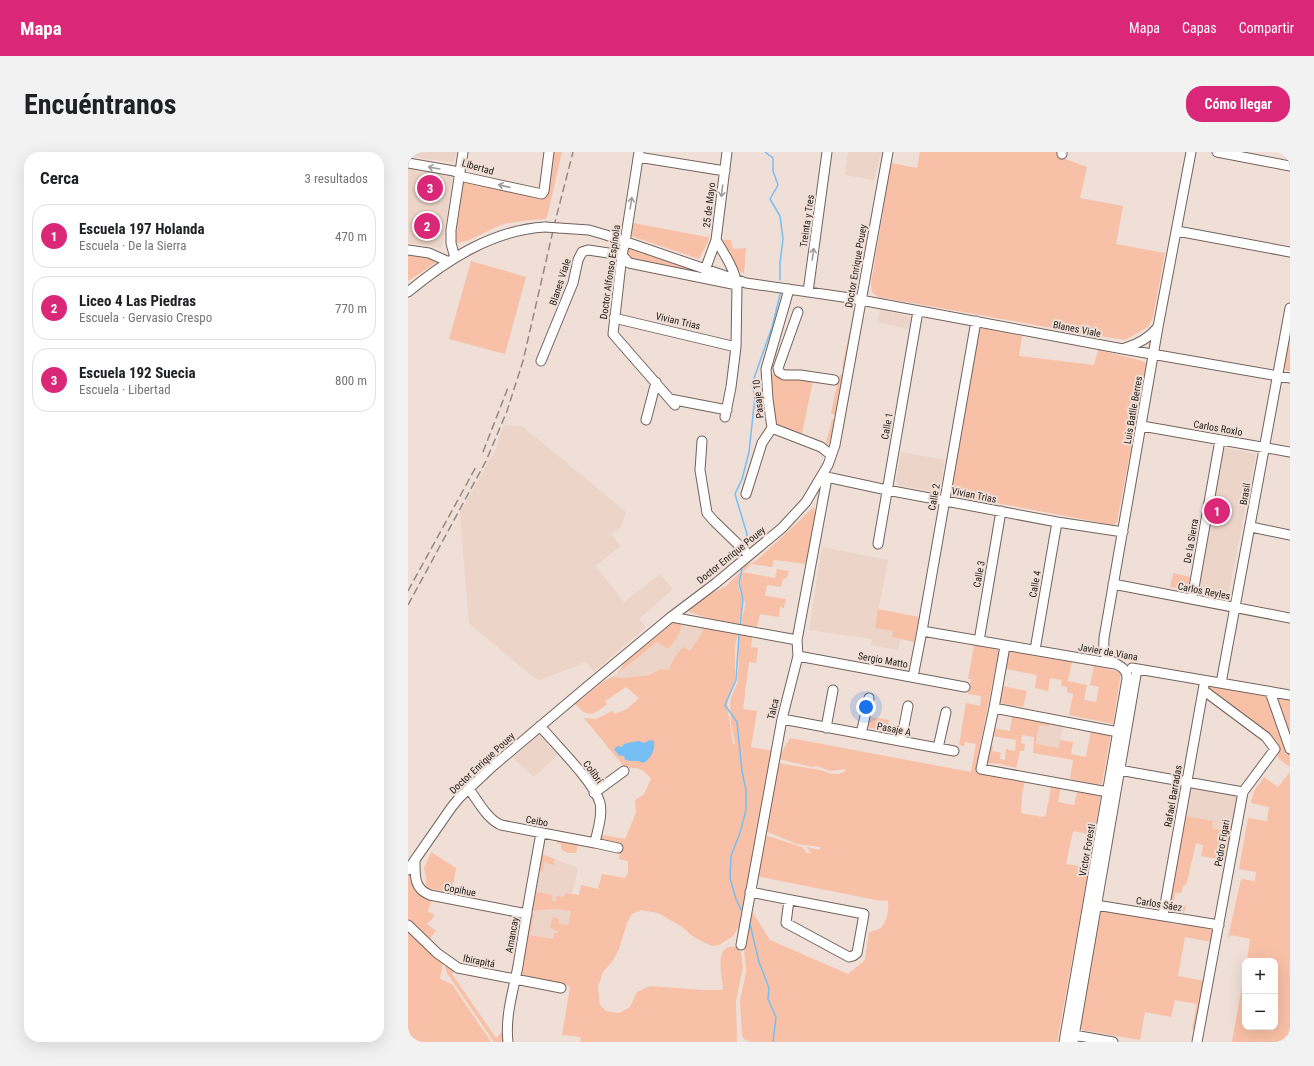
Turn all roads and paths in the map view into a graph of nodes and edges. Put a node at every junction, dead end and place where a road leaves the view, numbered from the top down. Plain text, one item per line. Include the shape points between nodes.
1 (462, 152) edge
2 (549, 152) edge
3 (727, 152) edge
4 (827, 152) edge
5 (888, 152) edge
6 (1191, 152) edge
7 (1217, 152) edge
8 (638, 155) edge
9 (408, 163) edge
10 (1290, 166) edge
11 (725, 171) junction
12 (459, 174) junction
13 (1177, 231) junction
14 (716, 240) junction
15 (625, 242) junction
16 (408, 250) edge
17 (1290, 252) edge
18 (622, 255) junction
19 (452, 260) junction
20 (705, 270) junction
21 (736, 283) junction
22 (788, 289) junction
23 (408, 292) edge
24 (808, 292) junction
25 (861, 300) junction
26 (1290, 308) edge
27 (918, 311) junction
28 (798, 312) dead end
29 (614, 318) junction
30 (976, 322) junction
31 (1158, 327) junction
32 (736, 347) junction
33 (1123, 349) junction
34 (1154, 353) junction
35 (541, 361) dead end
36 (1277, 375) junction
37 (1290, 378) edge
38 (834, 380) dead end
39 (656, 382) junction
40 (726, 414) joint
41 (646, 420) dead end
42 (1142, 426) junction
43 (772, 428) junction
44 (1220, 440) junction
45 (702, 441) dead end
46 (1264, 448) junction
47 (1290, 452) edge
48 (831, 455) junction
49 (824, 477) junction
50 (887, 490) junction
51 (746, 494) dead end
52 (945, 501) junction
53 (1001, 512) junction
54 (1057, 522) junction
55 (1251, 527) junction
56 (1123, 532) junction
57 (1290, 535) edge
58 (878, 544) dead end
59 (749, 555) junction
60 (1113, 584) junction
61 (1192, 599) junction
62 (1236, 608) junction
63 (671, 617) junction
64 (1290, 618) edge
65 (922, 630) junction
66 (797, 640) junction
67 (979, 640) junction
68 (1005, 646) junction
69 (1035, 650) junction
70 (798, 656) junction
71 (1119, 665) junction
72 (1137, 669) junction
73 (913, 677) junction
74 (1204, 680) junction
75 (1221, 683) junction
76 (965, 687) dead end
77 (833, 690) dead end
78 (1203, 690) junction
79 (1270, 692) junction
80 (1290, 695) edge
81 (868, 698) dead end
82 (908, 706) dead end
83 (994, 708) junction
84 (946, 712) dead end
85 (782, 719) junction
86 (540, 726) junction
87 (826, 728) junction
88 (1118, 732) junction
89 (861, 734) junction
90 (901, 741) junction
91 (938, 748) junction
92 (1290, 749) edge
93 (954, 751) dead end
94 (1119, 770) junction
95 (624, 771) dead end
96 (1187, 782) junction
97 (469, 789) junction
98 (1108, 792) junction
99 (1243, 792) junction
100 (594, 793) junction
101 (541, 833) junction
102 (595, 843) junction
103 (618, 848) dead end
104 (415, 861) junction
105 (408, 870) edge
106 (750, 892) junction
107 (789, 900) junction
108 (1096, 905) junction
109 (527, 914) junction
110 (1162, 916) junction
111 (408, 925) edge
112 (1219, 925) junction
113 (741, 945) dead end
114 (515, 979) junction
115 (561, 988) dead end
116 (1073, 1038) edge
117 (508, 1042) edge
118 (1064, 1042) edge
119 (1113, 1042) edge
120 (1197, 1042) edge

1 - 12 street
2 -> 12 street, Libertad via 542,194
3 - 11 street, 25 de Mayo
24 -> 4 street, Treinta y Tres
5 - 25 street, Doctor Enrique Pouey
6 - 13 street, Luis Batlle Berres
7 - 10 street
8 - 11 street
15 -> 8 street, Doctor Alfonso Espínola
12 -> 9 street, Libertad
11 -> 14 street, 25 de Mayo
12 - 19 street via 451,237
13 - 17 street
13 - 31 street, Luis Batlle Berres
14 - 20 street
14 - 21 street, 25 de Mayo
15 - 18 street, Doctor Alfonso Espínola
15 - 19 street, bridge via 589,230 545,227 509,233 467,250
15 - 20 street
16 - 19 street
18 - 21 street, Blanes Viale via 628,263
18 - 29 street, Doctor Alfonso Espínola
18 - 35 street, Blanes Viale via 588,250 582,252 573,283
19 - 23 street
20 - 21 street
21 - 22 street, Blanes Viale
21 - 32 street, 25 de Mayo
22 - 24 street, Blanes Viale
22 - 43 street, Pasaje 10 via 766,369
24 - 25 street, Blanes Viale
25 - 27 street, Blanes Viale
25 - 48 street, Doctor Enrique Pouey
26 - 36 street, Brasil
27 - 30 street, Blanes Viale
27 - 50 street, Calle 1
28 - 38 street via 778,368 779,372 784,375
29 - 32 street, Vivian Trias
29 - 39 street, Doctor Alfonso Espínola via 613,334
30 - 33 street, Blanes Viale
30 - 52 street, Calle 2
31 - 33 street via 1142,342
31 - 34 street, Luis Batlle Berres
32 - 40 street, 25 de Mayo
33 - 34 street, Blanes Viale
34 - 36 street, Blanes Viale
34 - 42 street, Luis Batlle Berres
36 - 37 street, Blanes Viale
36 - 46 street, Brasil
39 - 40 street, Doctor Alfonso Espínola via 672,402
39 - 41 street
42 - 44 street, Carlos Roxlo
42 - 56 street, Luis Batlle Berres
43 - 48 street via 821,447
43 - 51 street, Pasaje 10 via 762,443
44 - 46 street, Carlos Roxlo
44 - 61 street, De la Sierra
45 - 59 street via 700,470 708,512
46 - 47 street, Carlos Roxlo
46 - 55 street, Brasil
48 - 49 street, Doctor Enrique Pouey
49 - 50 street, Vivian Trias
49 - 59 street, Doctor Enrique Pouey via 796,514
49 - 66 street, Talca
50 - 52 street, Vivian Trias
50 - 58 street, Calle 1
52 - 53 street, Vivian Trias
52 - 65 street, Calle 2
53 - 54 street, Vivian Trias
53 - 67 street, Calle 3
54 - 56 street, Vivian Trias
54 - 69 street, Calle 4
55 - 57 street
55 - 62 street, Brasil
56 - 60 street, Luis Batlle Berres
59 - 63 street, Doctor Enrique Pouey
60 - 61 street, Carlos Reyles
60 - 71 street, Luis Batlle Berres via 1104,650 1108,658
61 - 62 street, Carlos Reyles
62 - 64 street, Carlos Reyles
62 - 75 street, Brasil
63 - 66 street
63 - 86 street, Doctor Enrique Pouey
65 - 67 street, Javier de Viana
65 - 73 street, Calle 2
66 - 70 street, Talca
67 - 68 street, Javier de Viana
68 - 69 street, Javier de Viana
68 - 83 street
69 - 71 street, Javier de Viana
70 - 73 street, Sergio Matto
70 - 85 street, Talca
71 - 72 street, Javier de Viana
71 - 88 street, Víctor Foresti via 1127,674
72 - 74 street, Javier de Viana
72 - 94 street, Víctor Foresti
73 - 76 street, Sergio Matto
74 - 75 street, Javier de Viana
74 - 78 street, Rafael Barradas
75 - 79 street, Javier de Viana
77 - 87 street
78 - 96 street, Rafael Barradas
78 - 99 street, Pedro Figari via 1266,737 1275,749
79 - 80 street, Javier de Viana
79 - 92 street
81 - 89 street
82 - 90 street
83 - 88 street
83 - 98 street via 981,769
84 - 91 street
85 - 87 street, Pasaje A
85 - 106 street, Talca
86 - 97 street, Doctor Enrique Pouey
86 - 100 street, Colibrí
87 - 89 street, Pasaje A
88 - 98 street, Víctor Foresti
89 - 90 street, Pasaje A
90 - 91 street, Pasaje A
91 - 93 street, Pasaje A
94 - 96 street
94 - 108 street, Víctor Foresti
95 - 100 street
96 - 99 street
96 - 110 street, Rafael Barradas
97 - 101 street, Ceibo via 494,822 501,826
97 - 104 street, Doctor Enrique Pouey via 442,820
98 - 118 street, Víctor Foresti
99 - 112 street, Pedro Figari
100 - 102 street, Colibrí via 600,802 601,811
101 - 102 street, Ceibo
101 - 109 street, Amancay
102 - 103 street, Ceibo
104 - 105 street, Doctor Enrique Pouey
104 - 109 street, Copihue via 418,887 423,893
106 - 107 street
106 - 113 street, Talca
107 - 107 street via 864,914 857,953 849,957 786,923
108 - 110 street, Carlos Sáez
108 - 116 street, Víctor Foresti
109 - 114 street, Amancay
110 - 112 street, Carlos Sáez
111 - 114 street, Ibirapitá via 437,953 458,968
112 - 120 street, Pedro Figari
114 - 115 street, Ibirapitá
114 - 117 street, Amancay via 509,1006
116 - 119 street

